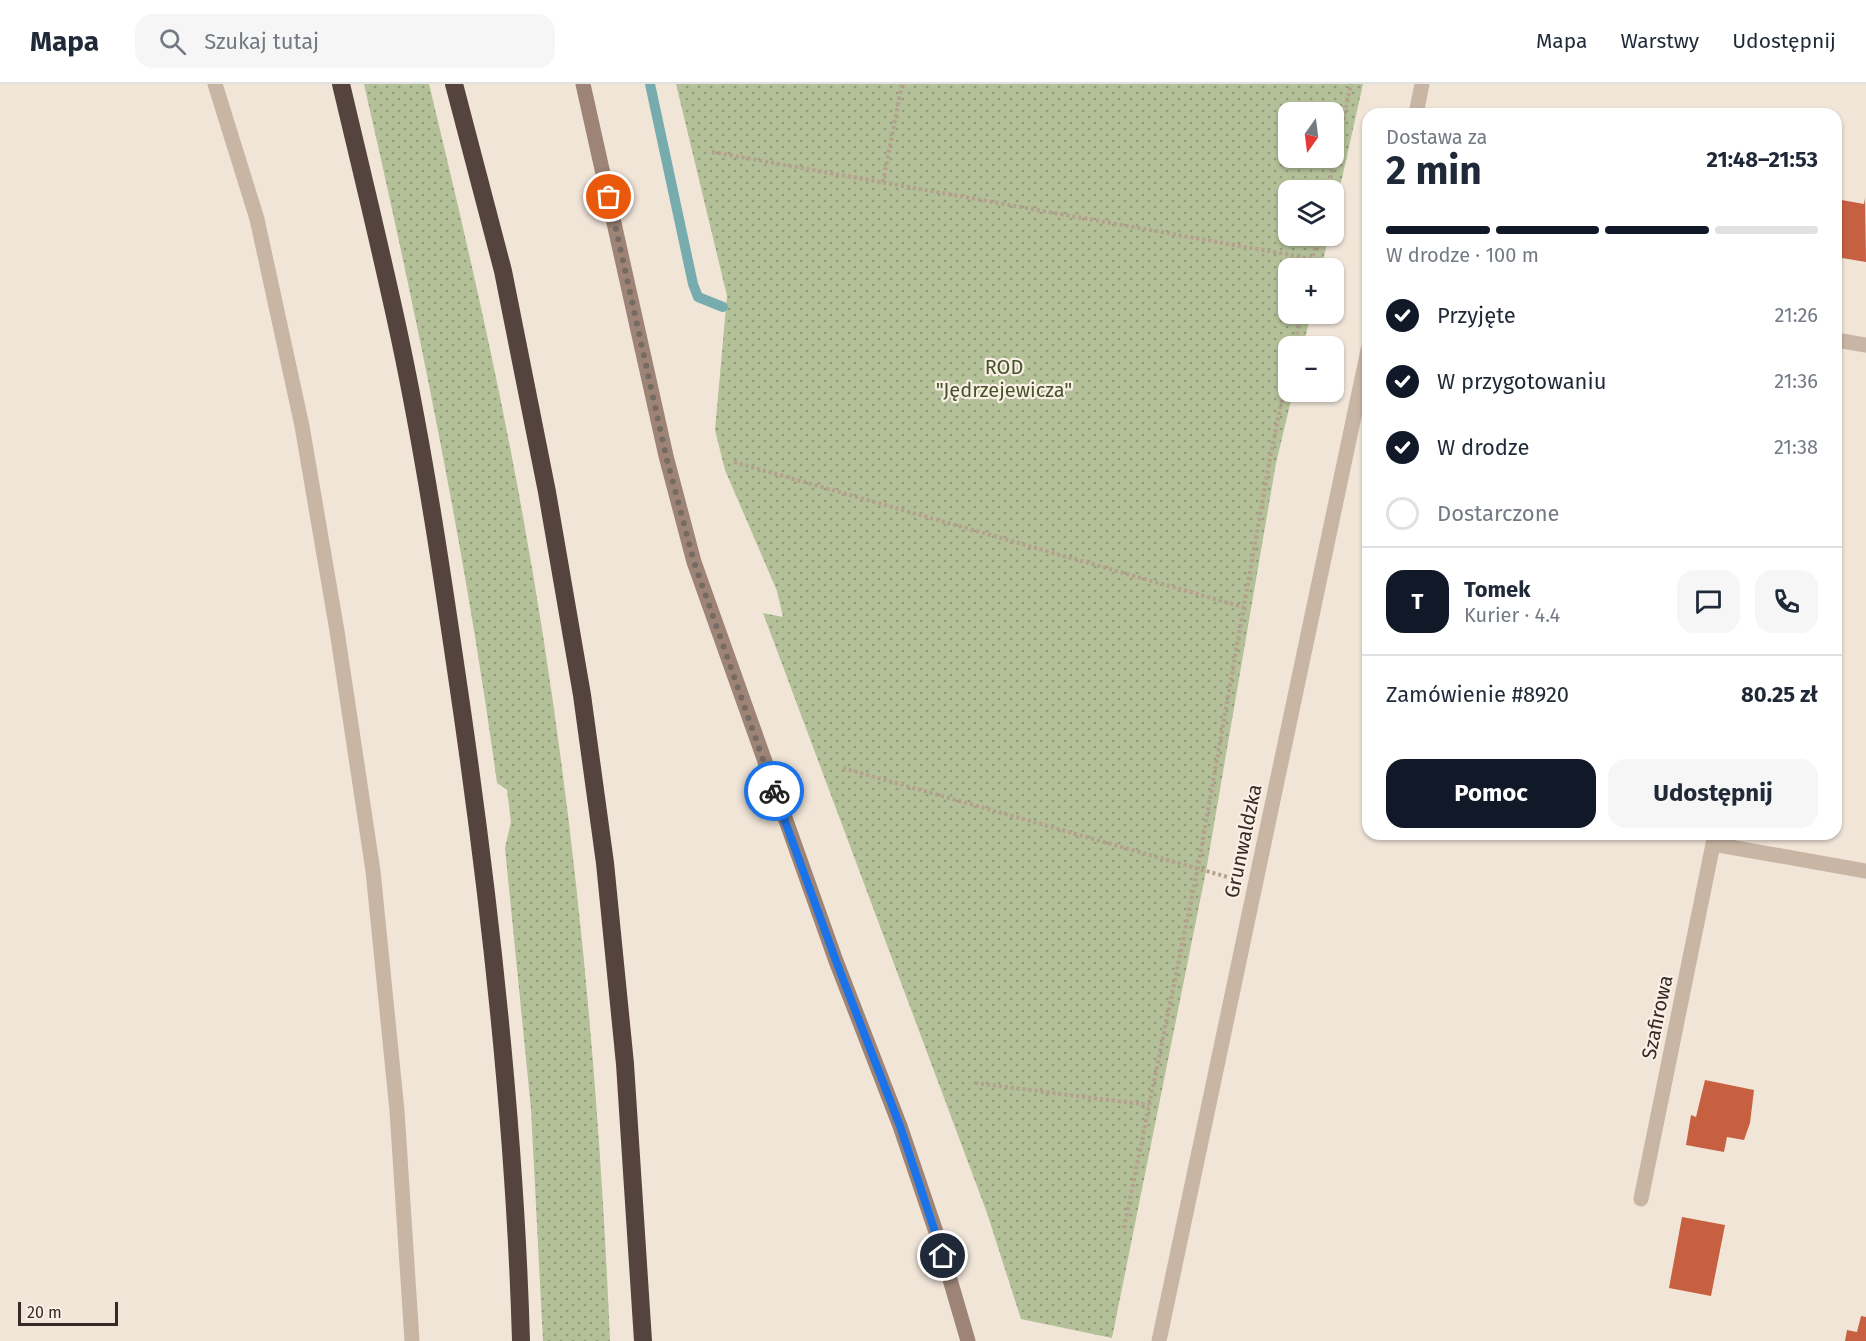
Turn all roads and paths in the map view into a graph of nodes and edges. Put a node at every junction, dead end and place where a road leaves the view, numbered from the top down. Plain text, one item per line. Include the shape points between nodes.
1 (215, 84) edge
2 (341, 84) edge
3 (454, 84) edge
4 (583, 84) edge
5 (902, 84) edge
6 (1351, 84) edge
7 (1422, 84) edge
8 (1417, 108) edge
9 (712, 152) dead end
10 (1330, 180) edge
11 (883, 182) junction
12 (1306, 258) edge
13 (1842, 341) edge
14 (1866, 345) edge
15 (1362, 378) edge
16 (1282, 402) edge
17 (734, 462) dead end
18 (1243, 607) junction
19 (843, 768) dead end
20 (1198, 867) junction
21 (1206, 871) dead end
22 (1866, 871) edge
23 (975, 1083) dead end
24 (1149, 1105) junction
25 (1641, 1199) dead end
26 (1124, 1228) dead end
27 (412, 1341) edge
28 (521, 1341) edge
29 (643, 1341) edge
30 (968, 1341) edge
31 (1159, 1341) edge

1 - 27 street via 257,219 302,426 337,631 373,871 397,1111
2 - 28 highway via 402,352 439,549 497,976 518,1222
3 - 29 highway via 503,271 582,695 605,864 625,1064
4 - 30 street via 666,456 694,562 836,961 900,1126
5 - 11 path
6 - 10 path
7 - 8 street
9 - 11 path
11 - 12 path
13 - 14 street
15 - 31 street, Grunwaldzka
16 - 18 path
17 - 18 path
18 - 20 path
19 - 20 path
20 - 21 path
20 - 24 path
22 - 25 street, Szafirowa via 1713,844
23 - 24 path
24 - 26 path

